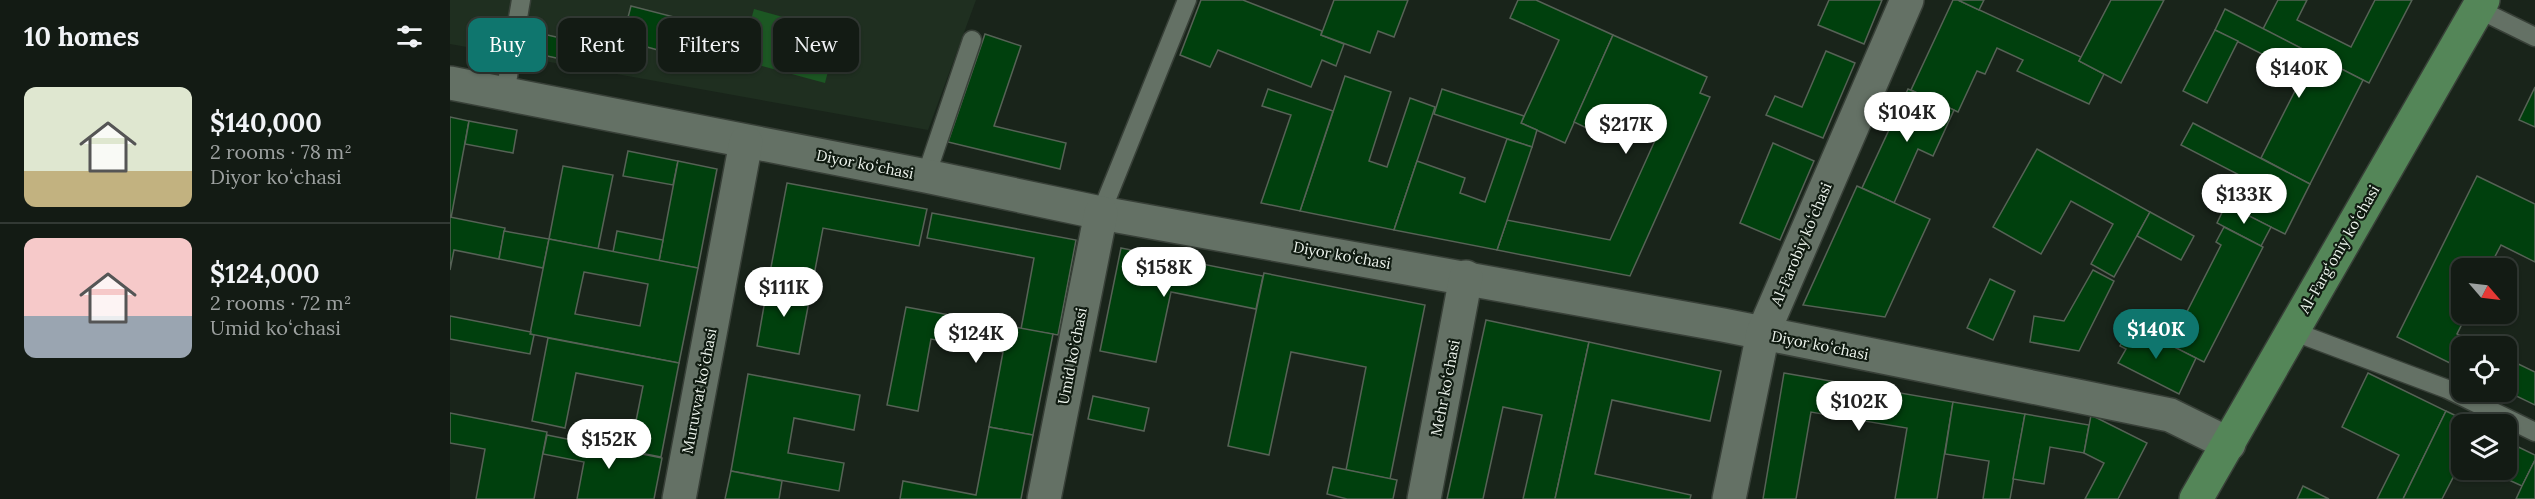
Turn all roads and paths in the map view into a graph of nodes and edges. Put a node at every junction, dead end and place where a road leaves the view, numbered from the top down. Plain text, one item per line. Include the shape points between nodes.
1 (521, 0) edge
2 (1187, 0) edge
3 (1907, 0) edge
4 (2481, 4) edge
5 (2535, 37) edge
6 (972, 40) dead end
7 (450, 83) edge
8 (506, 94) junction
9 (746, 142) junction
10 (926, 176) junction
11 (1101, 213) junction
12 (1466, 277) junction
13 (2292, 331) junction
14 (1762, 333) junction
15 (2535, 432) edge
16 (2229, 444) junction
17 (679, 499) edge
18 (1044, 499) edge
19 (1424, 499) edge
20 (1729, 499) edge
21 (2196, 499) edge

1 - 8 lane
2 - 11 lane
3 - 14 street, Al-Farobiy koʻchasi
4 - 5 lane
4 - 13 main road, Al-Fargʻoniy koʻchasi
6 - 10 lane
7 - 8 street, Diyor koʻchasi
8 - 9 street, Diyor koʻchasi
9 - 10 street, Diyor koʻchasi
9 - 17 street, Muruvvat koʻchasi
10 - 11 street, Diyor koʻchasi
11 - 12 street, Diyor koʻchasi
11 - 18 street, Umid koʻchasi
12 - 14 street, Diyor koʻchasi
12 - 19 street, Mehr koʻchasi
13 - 15 lane via 2447,389
13 - 16 main road, Al-Fargʻoniy koʻchasi
14 - 16 street, Diyor koʻchasi via 2170,415
14 - 20 street, Al-Farobiy koʻchasi
16 - 21 main road, Al-Fargʻoniy koʻchasi

